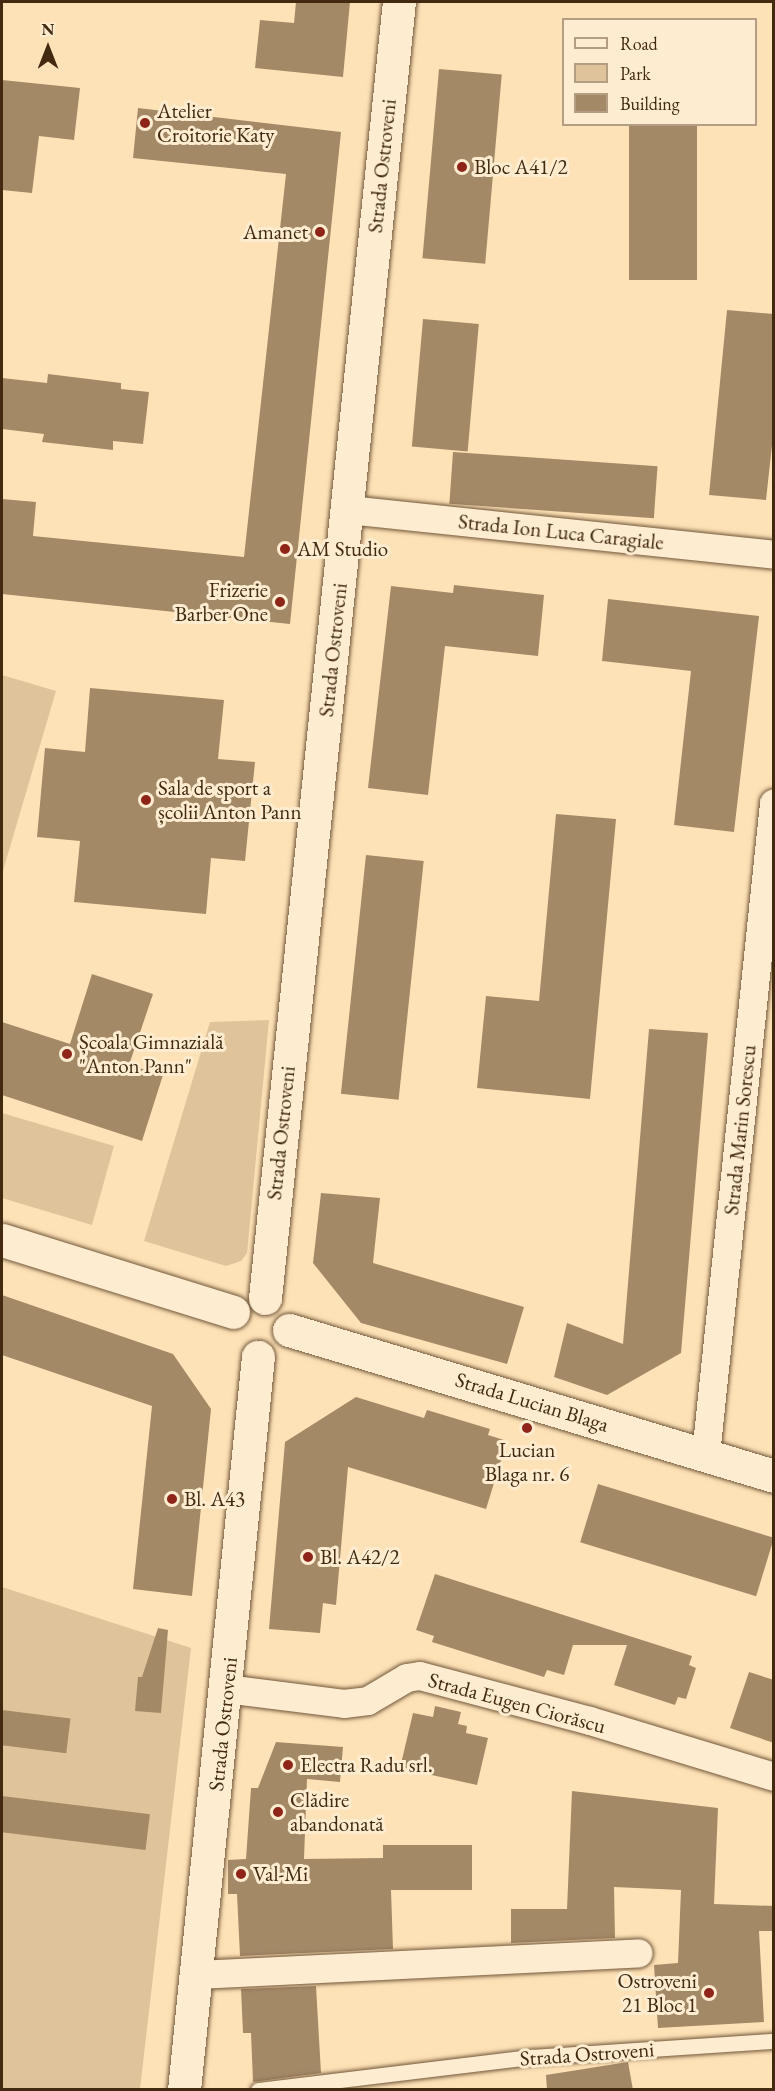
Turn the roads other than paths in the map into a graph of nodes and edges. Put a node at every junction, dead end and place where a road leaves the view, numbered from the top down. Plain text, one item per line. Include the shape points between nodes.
1 (399, 2) edge
2 (348, 510) junction
3 (774, 555) edge
4 (774, 804) edge
5 (2, 1240) edge
6 (265, 1298) junction
7 (233, 1312) junction
8 (289, 1330) junction
9 (258, 1357) junction
10 (706, 1455) junction
11 (774, 1476) edge
12 (226, 1689) junction
13 (774, 1777) edge
14 (638, 1953) dead end
15 (196, 1975) junction
16 (774, 2041) edge
17 (184, 2090) edge
18 (258, 2090) edge

1 - 2 street, Strada Ostroveni
2 - 3 street, Strada Ion Luca Caragiale
2 - 6 street, Strada Ostroveni
4 - 10 street, Strada Marin Sorescu
5 - 7 street
6 - 7 street via 244,1301
6 - 8 street via 283,1309
7 - 9 street via 231,1338 241,1352
8 - 9 street via 283,1347
8 - 10 street, Strada Lucian Blaga
9 - 12 street, Strada Ostroveni
10 - 11 street, Strada Lucian Blaga
12 - 13 street, Strada Eugen Ciorăscu via 344,1704 368,1701 406,1678 420,1676 590,1721
12 - 15 street, Strada Ostroveni
14 - 15 street
15 - 17 street, Strada Ostroveni
16 - 18 lane, Strada Ostroveni via 531,2057

